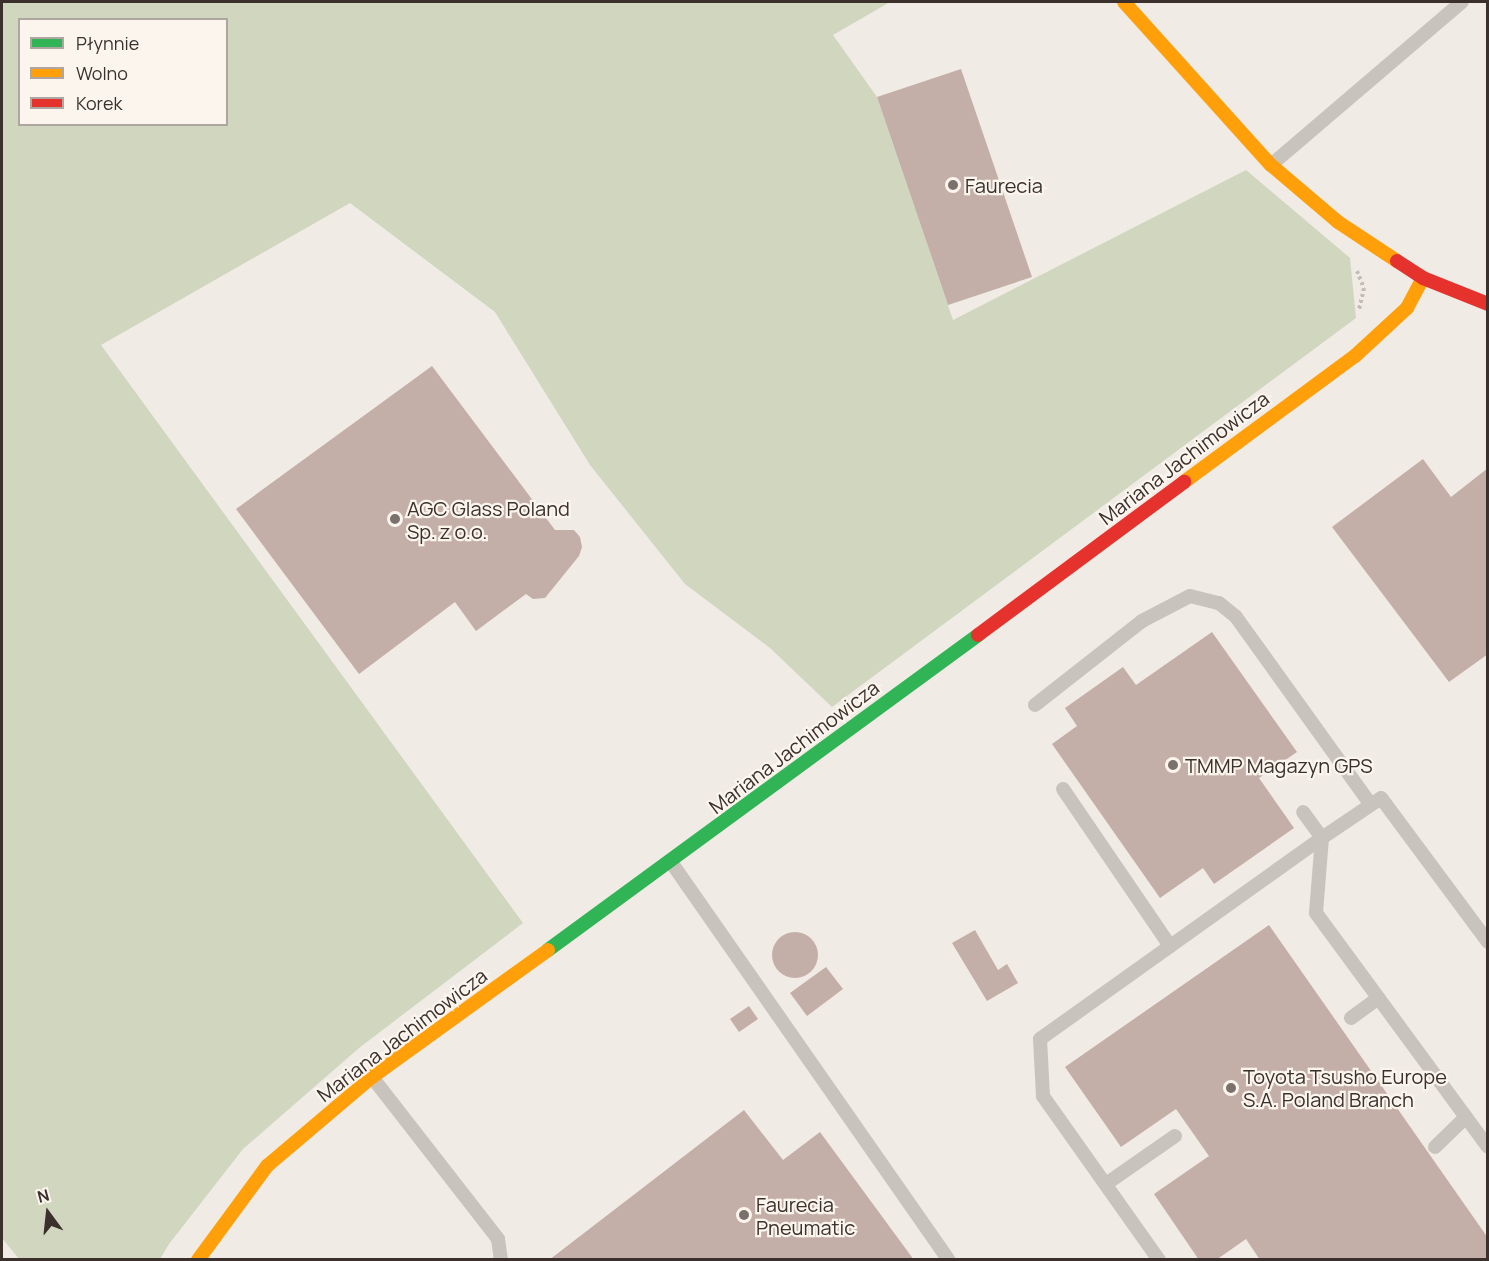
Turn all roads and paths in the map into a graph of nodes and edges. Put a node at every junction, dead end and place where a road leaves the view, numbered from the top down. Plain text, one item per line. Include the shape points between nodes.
1 (1124, 2) edge
2 (1462, 2) edge
3 (1271, 165) junction
4 (1354, 268) dead end
5 (1423, 278) junction
6 (1488, 304) edge
7 (1356, 318) dead end
8 (1035, 705) dead end
9 (1063, 789) dead end
10 (1371, 805) junction
11 (1303, 812) dead end
12 (1322, 838) junction
13 (671, 862) junction
14 (1488, 942) edge
15 (1170, 946) junction
16 (1379, 998) junction
17 (1351, 1018) dead end
18 (372, 1077) junction
19 (1466, 1117) junction
20 (1175, 1136) dead end
21 (1435, 1147) dead end
22 (1488, 1147) edge
23 (1106, 1184) junction
24 (198, 1260) edge
25 (501, 1260) edge
26 (949, 1260) edge
27 (1159, 1260) edge

1 - 3 street
2 - 3 lane
3 - 5 street via 1338,222
4 - 7 path via 1364,288
5 - 6 street
5 - 13 street, Mariana Jachimowicza via 1407,308 1355,356
8 - 10 lane via 1142,621 1190,596 1219,603 1236,617
9 - 15 lane
10 - 12 lane
10 - 14 lane via 1380,798
11 - 12 lane
12 - 15 lane
12 - 16 lane via 1316,913
13 - 18 street, Mariana Jachimowicza
13 - 26 lane
15 - 23 lane via 1040,1039 1043,1096
16 - 17 lane
16 - 19 lane
18 - 24 street, Mariana Jachimowicza via 267,1166
18 - 25 lane via 498,1239
19 - 21 lane
19 - 22 lane
20 - 23 lane
23 - 27 lane

